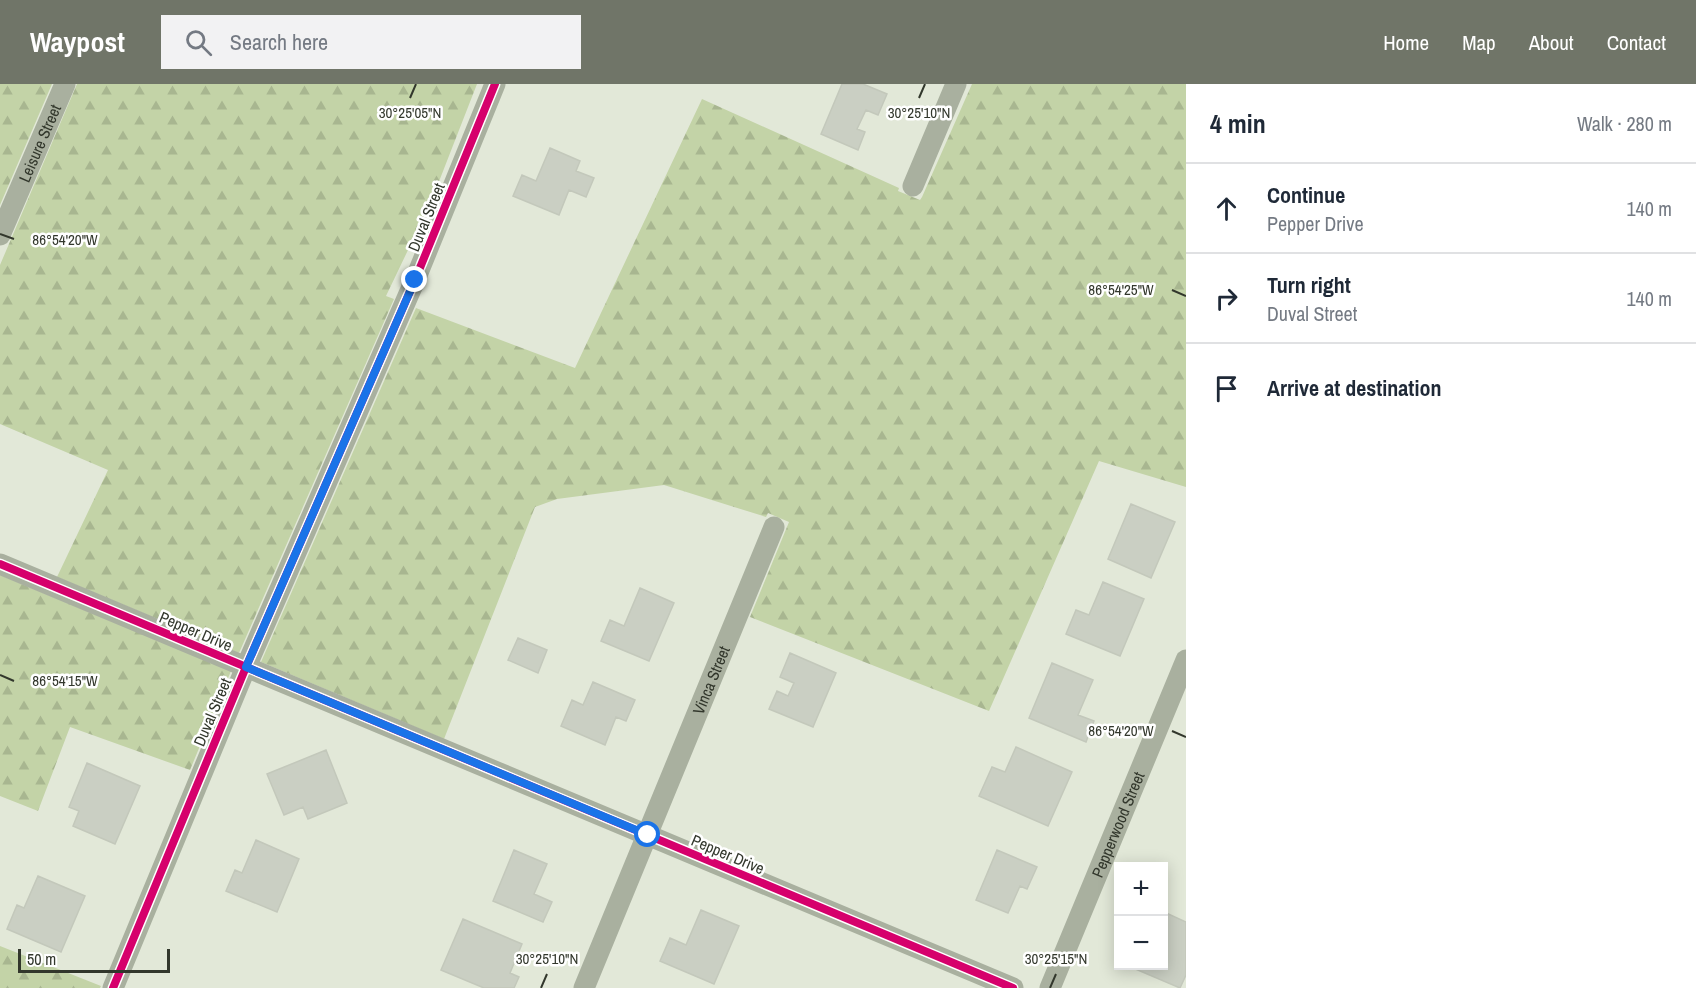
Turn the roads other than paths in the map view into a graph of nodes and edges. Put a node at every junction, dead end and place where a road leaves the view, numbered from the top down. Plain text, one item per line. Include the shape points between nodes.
1 (64, 84) edge
2 (495, 84) edge
3 (956, 84) edge
4 (913, 186) dead end
5 (0, 235) edge
6 (774, 527) dead end
7 (0, 564) edge
8 (1186, 660) edge
9 (246, 667) junction
10 (648, 835) junction
11 (113, 988) edge
12 (584, 988) edge
13 (1013, 988) edge
14 (1050, 988) edge

1 - 5 street, Leisure Street
2 - 9 street, Duval Street via 415,280
3 - 4 street
6 - 10 street, Vinca Street
7 - 9 street, Pepper Drive
8 - 14 street, Pepperwood Street
9 - 10 street, Pepper Drive
9 - 11 street, Duval Street
10 - 12 street, Vinca Street
10 - 13 street, Pepper Drive

